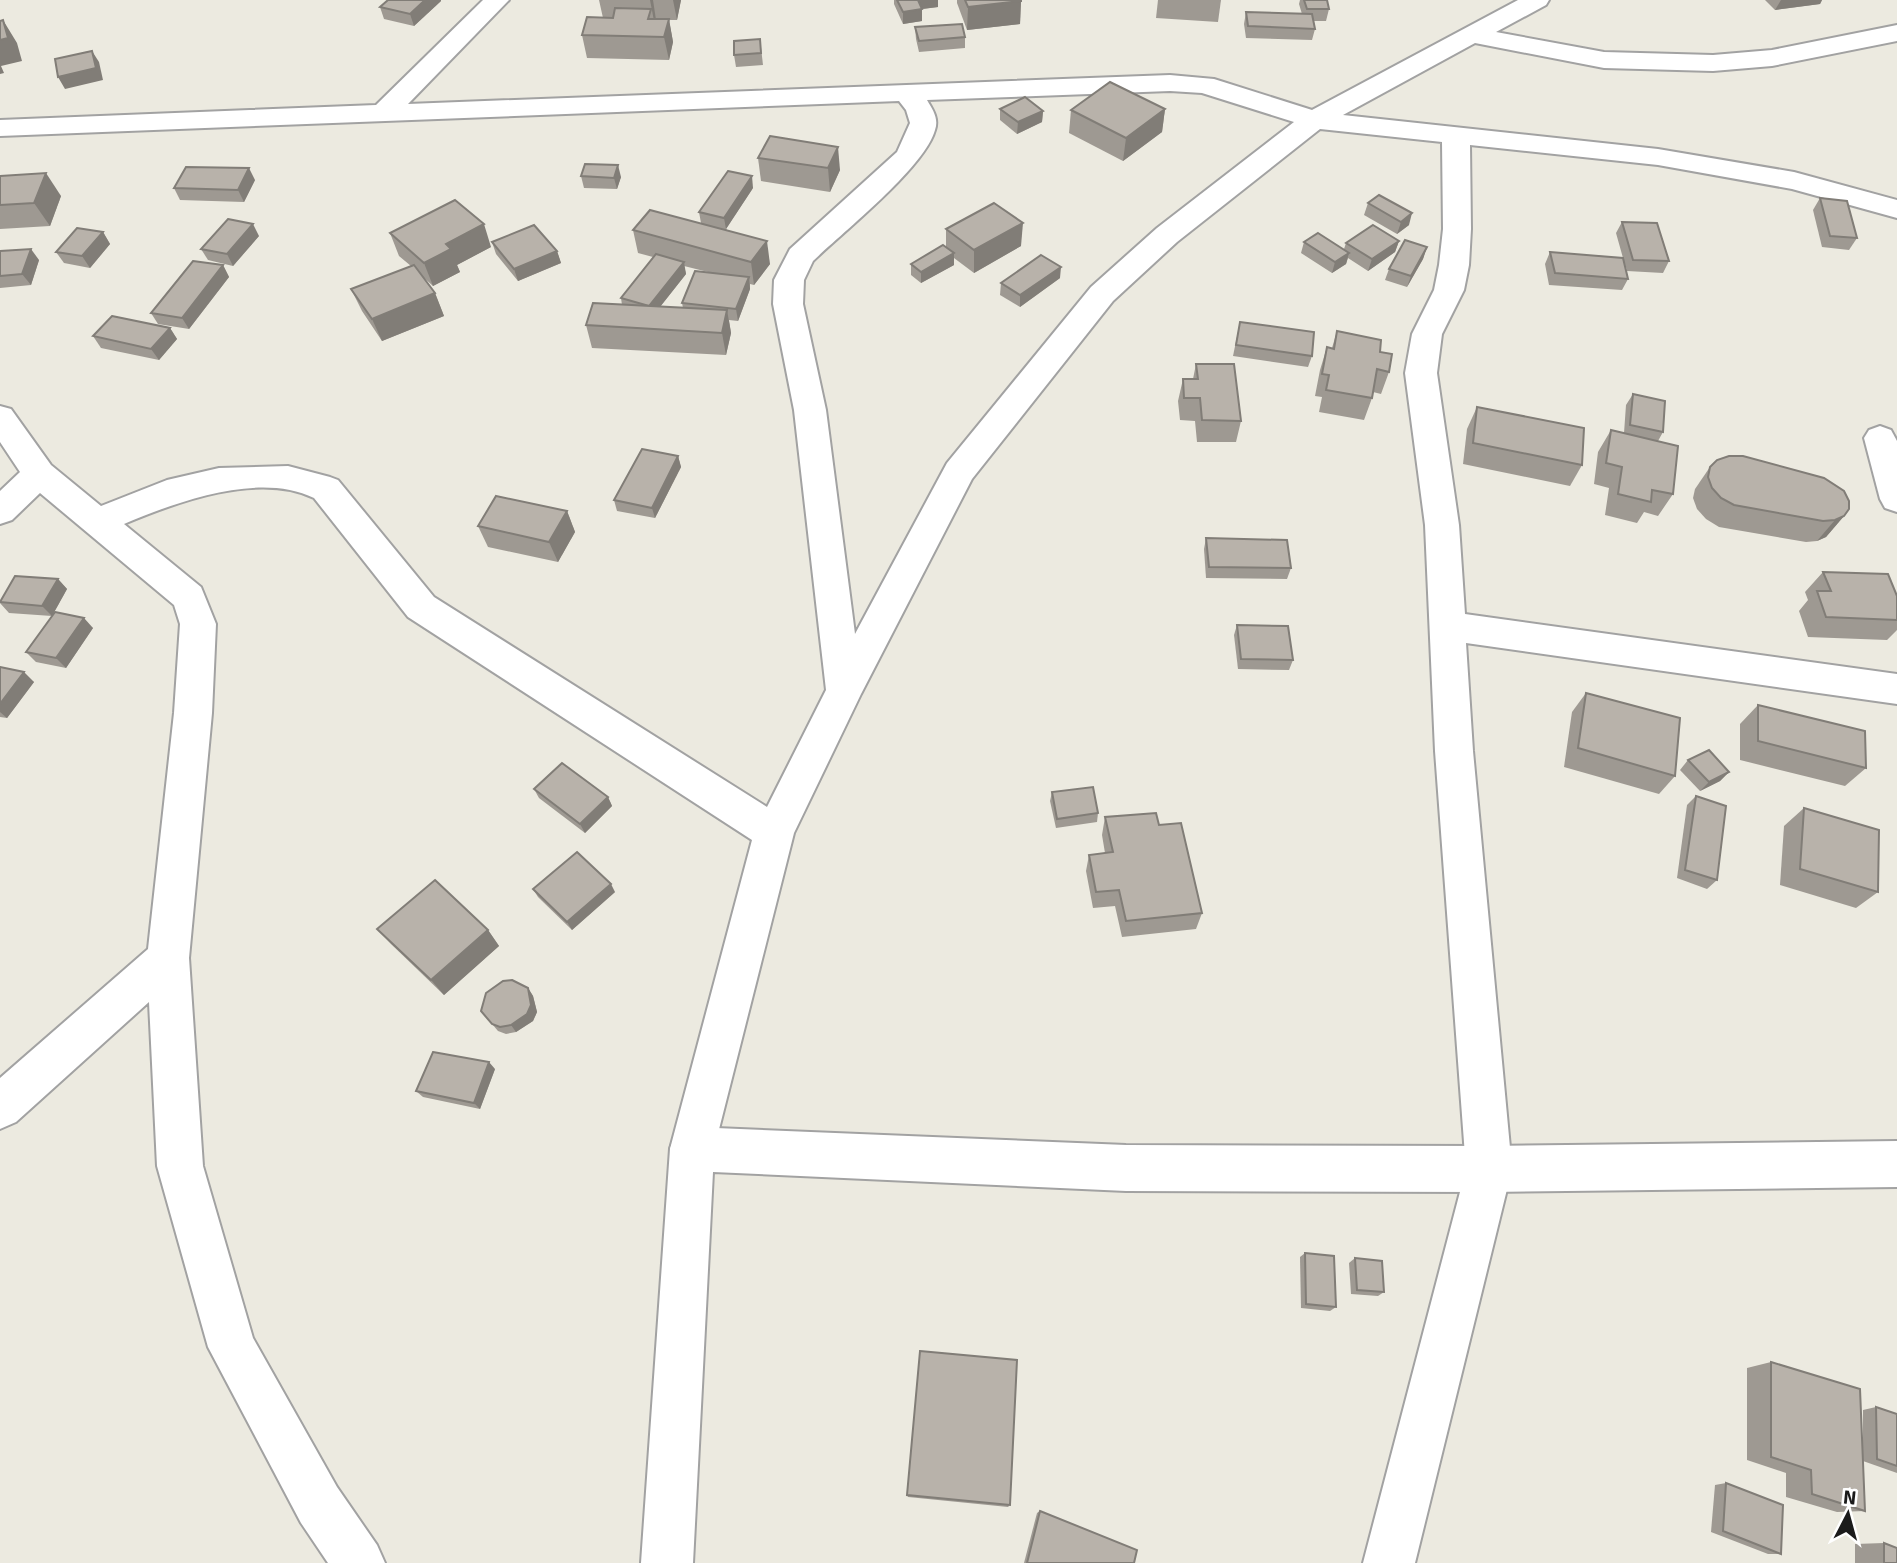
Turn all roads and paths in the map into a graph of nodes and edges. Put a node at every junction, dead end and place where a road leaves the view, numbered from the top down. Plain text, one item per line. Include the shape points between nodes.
1 (497, 0) edge
2 (1535, 0) edge
3 (1897, 33) edge
4 (1471, 35) junction
5 (904, 92) junction
6 (383, 114) junction
7 (1314, 120) junction
8 (0, 128) edge
9 (1455, 136) junction
10 (1897, 209) edge
11 (0, 416) edge
12 (1880, 438) dead end
13 (39, 474) junction
14 (1897, 499) edge
15 (0, 511) edge
16 (99, 521) junction
17 (1447, 626) junction
18 (1897, 689) edge
19 (844, 690) junction
20 (774, 833) junction
21 (167, 958) junction
22 (0, 1107) edge
23 (692, 1149) junction
24 (1897, 1164) edge
25 (1489, 1169) junction
26 (359, 1563) edge
27 (667, 1563) edge
28 (1389, 1563) edge

1 - 6 street
2 - 4 street
3 - 4 street via 1773,58 1713,63 1604,60
4 - 7 street
5 - 6 street
5 - 7 street via 1205,85
5 - 19 street via 923,117 908,157 800,256 789,280 788,304 810,410
6 - 8 street
7 - 9 street
7 - 19 street via 1167,235 1102,294 1031,379 959,472
9 - 10 street via 1658,157 1794,181
9 - 17 street via 1454,265 1449,290 1427,334 1421,373 1442,525
11 - 13 street
12 - 14 street
13 - 15 street
13 - 16 street
16 - 20 street via 174,490 223,477 289,476 312,481 326,489 421,607
16 - 21 street via 190,597 198,624 194,713
17 - 18 street
17 - 25 street
19 - 20 street
20 - 23 street
21 - 22 street
21 - 26 street via 180,1166 232,1347 319,1505
23 - 25 street via 1126,1168
23 - 27 street
24 - 25 street
25 - 28 street

